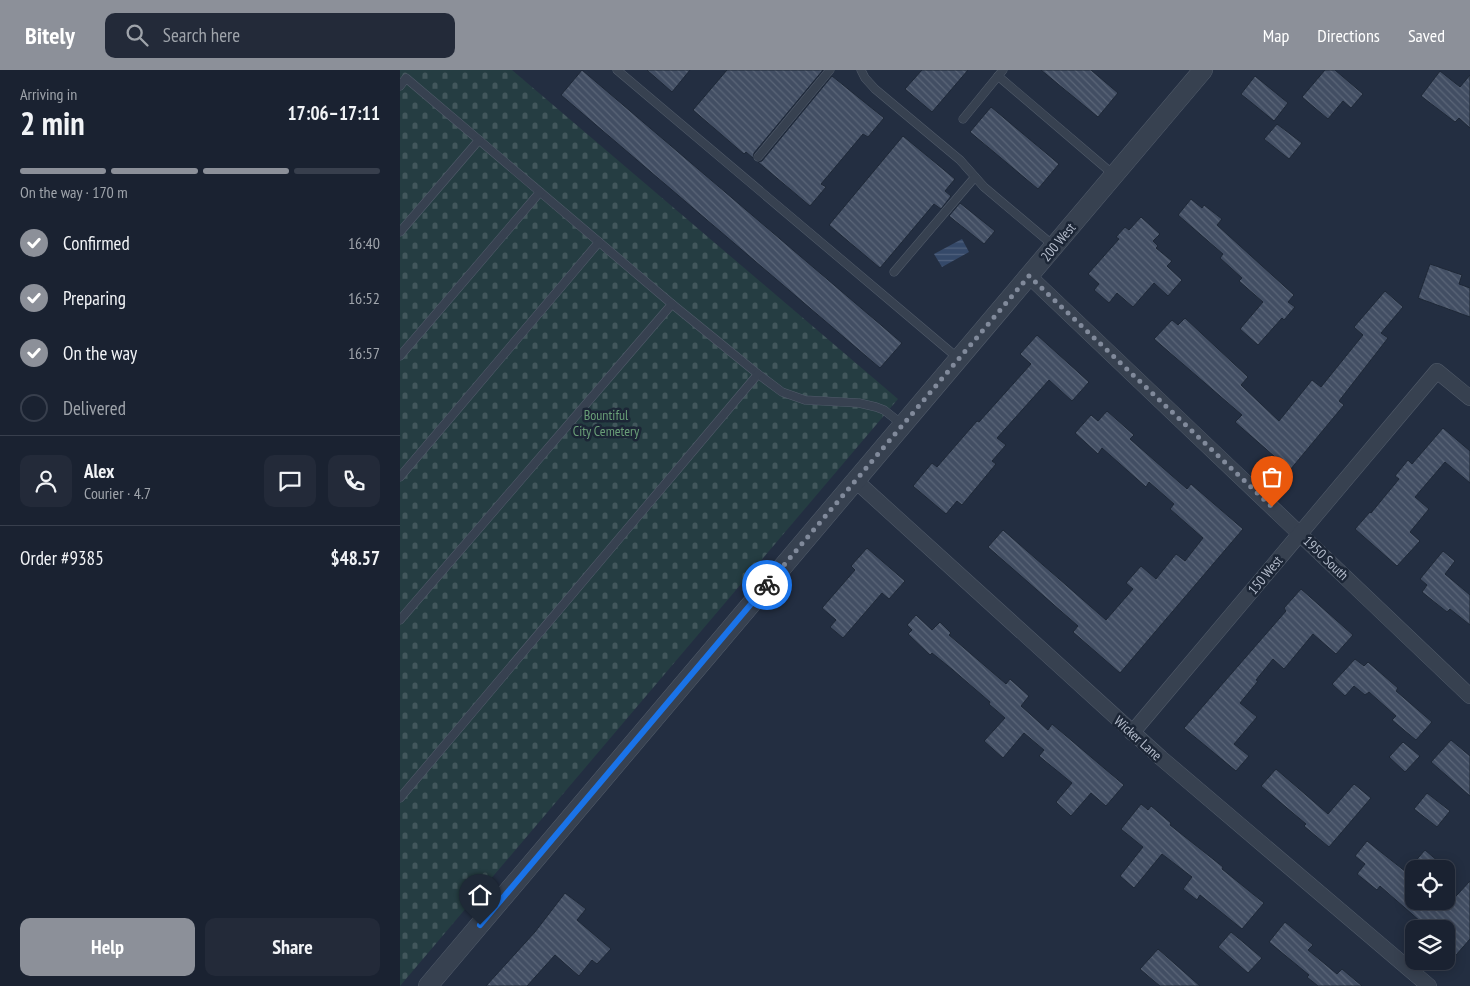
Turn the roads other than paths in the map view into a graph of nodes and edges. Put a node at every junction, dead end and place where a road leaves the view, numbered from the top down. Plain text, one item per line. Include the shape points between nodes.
1 (617, 70) edge
2 (830, 70) edge
3 (861, 70) edge
4 (1203, 70) edge
5 (1001, 73) edge
6 (400, 86) edge
7 (963, 119) dead end
8 (479, 140) junction
9 (758, 157) dead end
10 (1114, 175) junction
11 (975, 176) junction
12 (540, 192) junction
13 (400, 232) edge
14 (599, 242) junction
15 (1054, 246) junction
16 (894, 272) dead end
17 (1029, 276) junction
18 (672, 304) junction
19 (400, 356) edge
20 (959, 359) junction
21 (758, 374) junction
22 (1470, 398) edge
23 (903, 425) junction
24 (400, 477) edge
25 (856, 481) junction
26 (1300, 534) junction
27 (400, 620) edge
28 (1470, 696) edge
29 (1132, 733) junction
30 (400, 798) edge
31 (428, 986) edge
32 (1429, 986) edge

1 - 20 lane
2 - 9 lane
3 - 11 lane via 876,89
4 - 10 street, 200 West
5 - 7 lane
5 - 10 lane
6 - 8 lane via 406,78
8 - 12 lane
8 - 13 lane
10 - 15 street, 200 West
11 - 15 lane
11 - 16 lane
12 - 14 lane
12 - 19 lane
14 - 18 lane
14 - 24 lane
15 - 17 street, 200 West
17 - 20 street, 200 West
17 - 26 street, 1950 South
18 - 21 lane
18 - 27 lane
20 - 23 street, 200 West
21 - 23 lane via 794,397 859,403 884,410
21 - 30 lane
22 - 26 street, 150 West via 1437,371
23 - 25 street, 200 West
25 - 29 street, Wicker Lane
25 - 31 street, 200 West
26 - 28 street, 1950 South
26 - 29 street, 150 West
29 - 32 street, Wicker Lane

